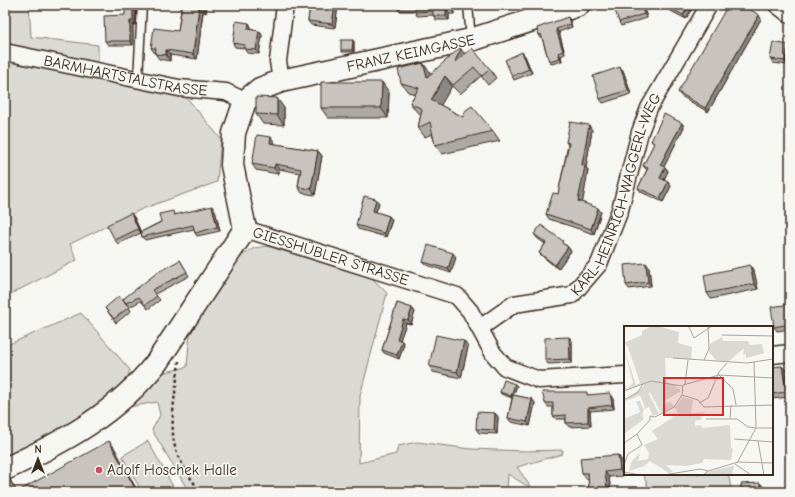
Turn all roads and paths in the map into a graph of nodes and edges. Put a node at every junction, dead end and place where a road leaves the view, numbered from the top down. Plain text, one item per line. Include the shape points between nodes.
1 (142, 5) edge
2 (285, 5) edge
3 (468, 5) edge
4 (578, 5) edge
5 (709, 5) edge
6 (777, 5) edge
7 (790, 15) edge
8 (471, 40) junction
9 (5, 52) edge
10 (138, 78) junction
11 (280, 81) junction
12 (245, 101) junction
13 (245, 229) junction
14 (480, 328) junction
15 (790, 353) edge
16 (773, 355) edge
17 (180, 360) dead end
18 (624, 374) edge
19 (5, 469) edge
20 (5, 481) edge
21 (11, 492) edge
22 (201, 492) edge

1 - 10 lane
2 - 11 street via 278,61
3 - 8 lane
4 - 8 main road, FRANZ KEIMGASSE
5 - 14 street, KARL-HEINRICH-WAGGERL-WEG via 649,108 640,132 620,210 599,264 572,295 514,304
6 - 7 street
8 - 11 main road, FRANZ KEIMGASSE
9 - 10 street, BARMHARTSTALSTRASSE
10 - 12 street, BARMHARTSTALSTRASSE via 179,88 226,92
11 - 12 main road, FRANZ KEIMGASSE via 260,90
12 - 13 main road via 234,133 232,165
13 - 14 street, GIESSHÜBLER STRASSE via 457,296
13 - 19 main road, GIESSHÜBLER STRASSE via 144,379 85,428
14 - 18 street, GIESSHÜBLER STRASSE via 493,353 505,367 539,380
15 - 16 street
17 - 22 path via 173,427 176,451 190,479
20 - 21 lane

